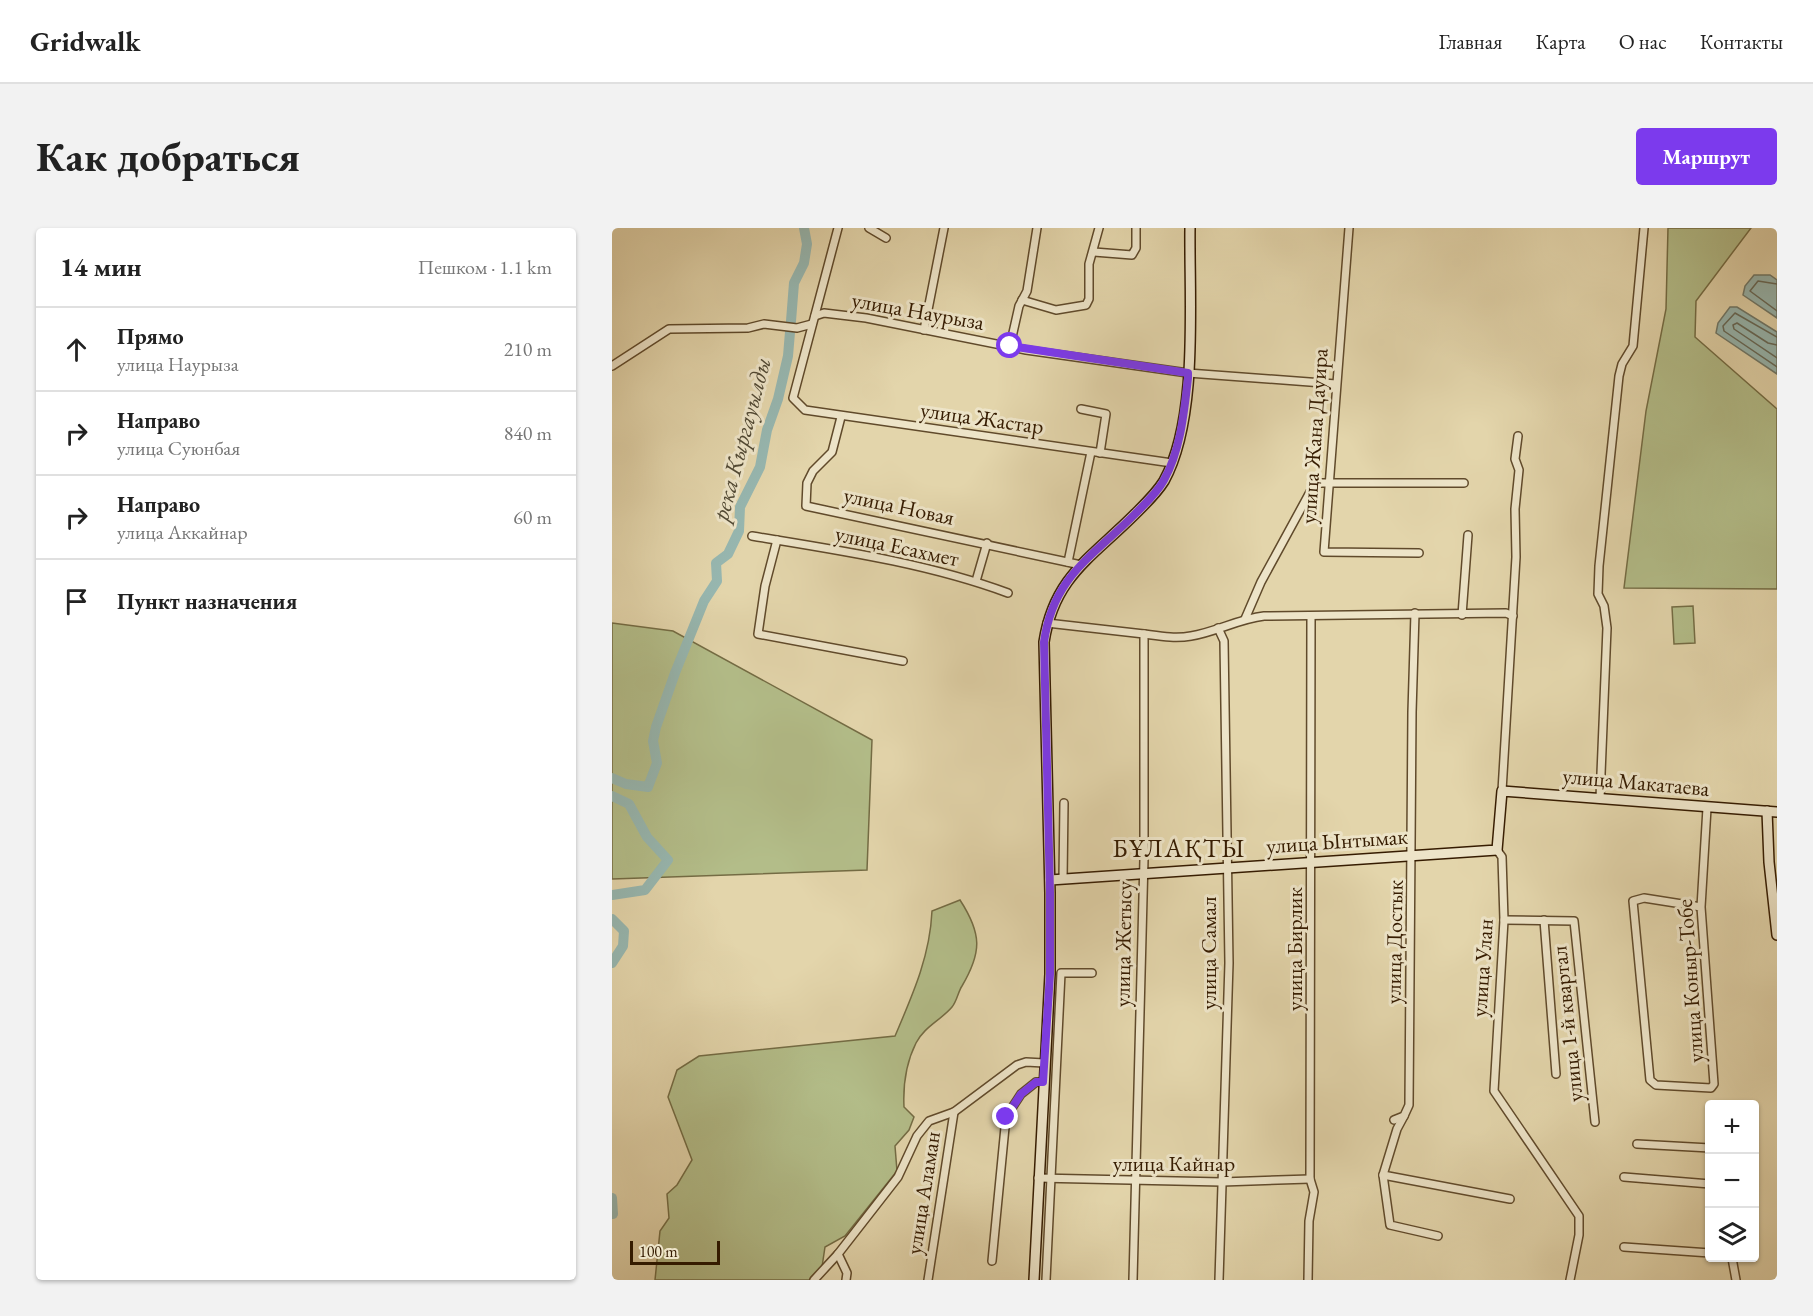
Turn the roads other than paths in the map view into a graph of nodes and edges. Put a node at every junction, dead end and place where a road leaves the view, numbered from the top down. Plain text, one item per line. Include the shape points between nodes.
1 (838, 228) edge
2 (869, 228) edge
3 (944, 228) edge
4 (1037, 228) edge
5 (1099, 228) edge
6 (1136, 228) edge
7 (1190, 228) edge
8 (1349, 228) edge
9 (1644, 228) edge
10 (886, 238) dead end
11 (1094, 252) junction
12 (1022, 300) junction
13 (815, 316) junction
14 (812, 324) junction
15 (924, 330) junction
16 (1010, 346) junction
17 (612, 366) edge
18 (1188, 373) junction
19 (1336, 384) junction
20 (1081, 409) dead end
21 (841, 417) junction
22 (1518, 436) dead end
23 (1095, 452) junction
24 (1172, 463) junction
25 (1328, 483) junction
26 (1464, 483) dead end
27 (1468, 535) dead end
28 (752, 536) dead end
29 (777, 540) junction
30 (987, 543) junction
31 (1419, 553) dead end
32 (1068, 562) junction
33 (1081, 565) junction
34 (976, 581) junction
35 (1008, 593) dead end
36 (1415, 614) junction
37 (1462, 615) junction
38 (1513, 616) junction
39 (1311, 618) junction
40 (1245, 619) junction
41 (1047, 623) junction
42 (1218, 628) junction
43 (1144, 634) junction
44 (903, 661) dead end
45 (1502, 791) junction
46 (1600, 798) junction
47 (1064, 803) dead end
48 (1707, 808) junction
49 (1772, 811) edge
50 (1497, 850) junction
51 (1413, 855) junction
52 (1312, 864) junction
53 (1226, 869) junction
54 (1141, 874) junction
55 (1063, 879) junction
56 (1050, 880) junction
57 (1701, 907) junction
58 (1504, 920) junction
59 (1544, 920) junction
60 (1777, 935) edge
61 (1092, 973) dead end
62 (1044, 1063) junction
63 (1556, 1074) dead end
64 (1043, 1082) junction
65 (954, 1112) junction
66 (1404, 1116) junction
67 (1394, 1120) dead end
68 (1595, 1122) dead end
69 (1637, 1144) dead end
70 (1705, 1148) edge
71 (1383, 1175) junction
72 (1624, 1177) dead end
73 (1038, 1178) junction
74 (1052, 1179) junction
75 (1311, 1179) junction
76 (1137, 1181) junction
77 (1222, 1182) junction
78 (1705, 1184) edge
79 (1510, 1199) dead end
80 (1438, 1236) dead end
81 (1624, 1247) dead end
82 (1705, 1253) edge
83 (838, 1254) junction
84 (992, 1261) dead end
85 (1733, 1262) edge
86 (813, 1280) edge
87 (846, 1280) edge
88 (928, 1280) edge
89 (1034, 1280) edge
90 (1046, 1280) edge
91 (1133, 1280) edge
92 (1219, 1280) edge
93 (1308, 1280) edge
94 (1570, 1280) edge
95 (1736, 1280) edge

1 - 13 street
2 - 10 street
3 - 15 street
4 - 12 street via 1027,291
5 - 11 street
6 - 11 street via 1132,255
7 - 18 main road
8 - 19 street, улица Жана Дауира
9 - 46 street via 1633,346 1619,376 1599,566 1598,594 1607,628
11 - 12 street via 1089,264 1086,304 1056,310
12 - 16 street
13 - 14 street
13 - 15 street, улица Наурыза via 824,313
14 - 17 street via 797,328 764,324 748,328 669,329
14 - 21 street, улица Жастар via 793,398 810,412
15 - 16 street, улица Наурыза
16 - 18 street, улица Наурыза
18 - 19 street, улица Наурыза
18 - 24 main road via 1183,422
19 - 25 street, улица Жана Дауира
20 - 23 street via 1106,414
21 - 23 street, улица Жастар
21 - 30 street, улица Новая via 832,452 807,483 806,506
22 - 38 street
23 - 24 street, улица Жастар
23 - 32 street
24 - 33 main road via 1150,499
25 - 26 street
25 - 31 street, улица Жана Дауира via 1324,552
25 - 40 street via 1315,483
27 - 37 street
28 - 29 street, улица Есахмет
29 - 34 street, улица Есахмет
29 - 44 street via 758,634
30 - 32 street, улица Новая
30 - 34 street
32 - 33 street, улица Новая
33 - 41 main road via 1066,581 1050,609
34 - 35 street, улица Есахмет
36 - 37 street
36 - 39 street
36 - 51 street, улица Достык
37 - 38 street
38 - 45 street
39 - 40 street
39 - 52 street, улица Бирлик
40 - 42 street
41 - 43 street
41 - 56 main road via 1044,642
42 - 43 street via 1178,638
42 - 53 street, улица Самал via 1224,641
43 - 54 street, улица Жетысу
45 - 46 main road, улица Макатаева
45 - 50 main road
46 - 48 main road, улица Макатаева
47 - 55 street
48 - 49 main road, улица Макатаева
48 - 57 street, улица Коныр-Тобе
49 - 60 main road via 1769,862
50 - 51 main road, улица Ынтымак
50 - 58 street, улица Улан via 1502,857
51 - 52 main road, улица Ынтымак
51 - 66 street, улица Достык via 1409,1105
52 - 53 main road, улица Ынтымак
52 - 75 street, улица Бирлик
53 - 54 main road, улица Ынтымак
53 - 77 street, улица Самал via 1228,963
54 - 55 main road, улица Ынтымак
54 - 76 street, улица Жетысу
55 - 56 main road, улица Ынтымак
56 - 62 main road via 1050,974
57 - 57 street, улица Коныр-Тобе via 1714,1084 1712,1088 1656,1085 1650,1080 1633,901 1644,898
58 - 59 street, улица 1-й квартал
58 - 94 street, улица Улан via 1494,1091 1579,1216
59 - 63 street
59 - 68 street, улица 1-й квартал via 1574,921
61 - 74 street via 1061,973
62 - 64 main road
62 - 65 street via 1017,1065
64 - 73 main road
64 - 84 street via 1036,1082 1021,1094 1006,1117
65 - 83 street via 929,1121 917,1136 898,1177
65 - 88 street, улица Аламан
66 - 67 street
66 - 71 street, улица Достык
69 - 70 street
71 - 79 street
71 - 80 street via 1390,1225
72 - 78 street
73 - 74 street, улица Кайнар
73 - 89 main road
74 - 76 street, улица Кайнар
74 - 90 street
75 - 77 street, улица Кайнар
75 - 93 street, улица Бирлик via 1314,1192 1309,1221
76 - 77 street, улица Кайнар
76 - 91 street, улица Жетысу
77 - 92 street, улица Самал
81 - 82 street
83 - 86 street
83 - 87 street via 847,1273
85 - 95 street

